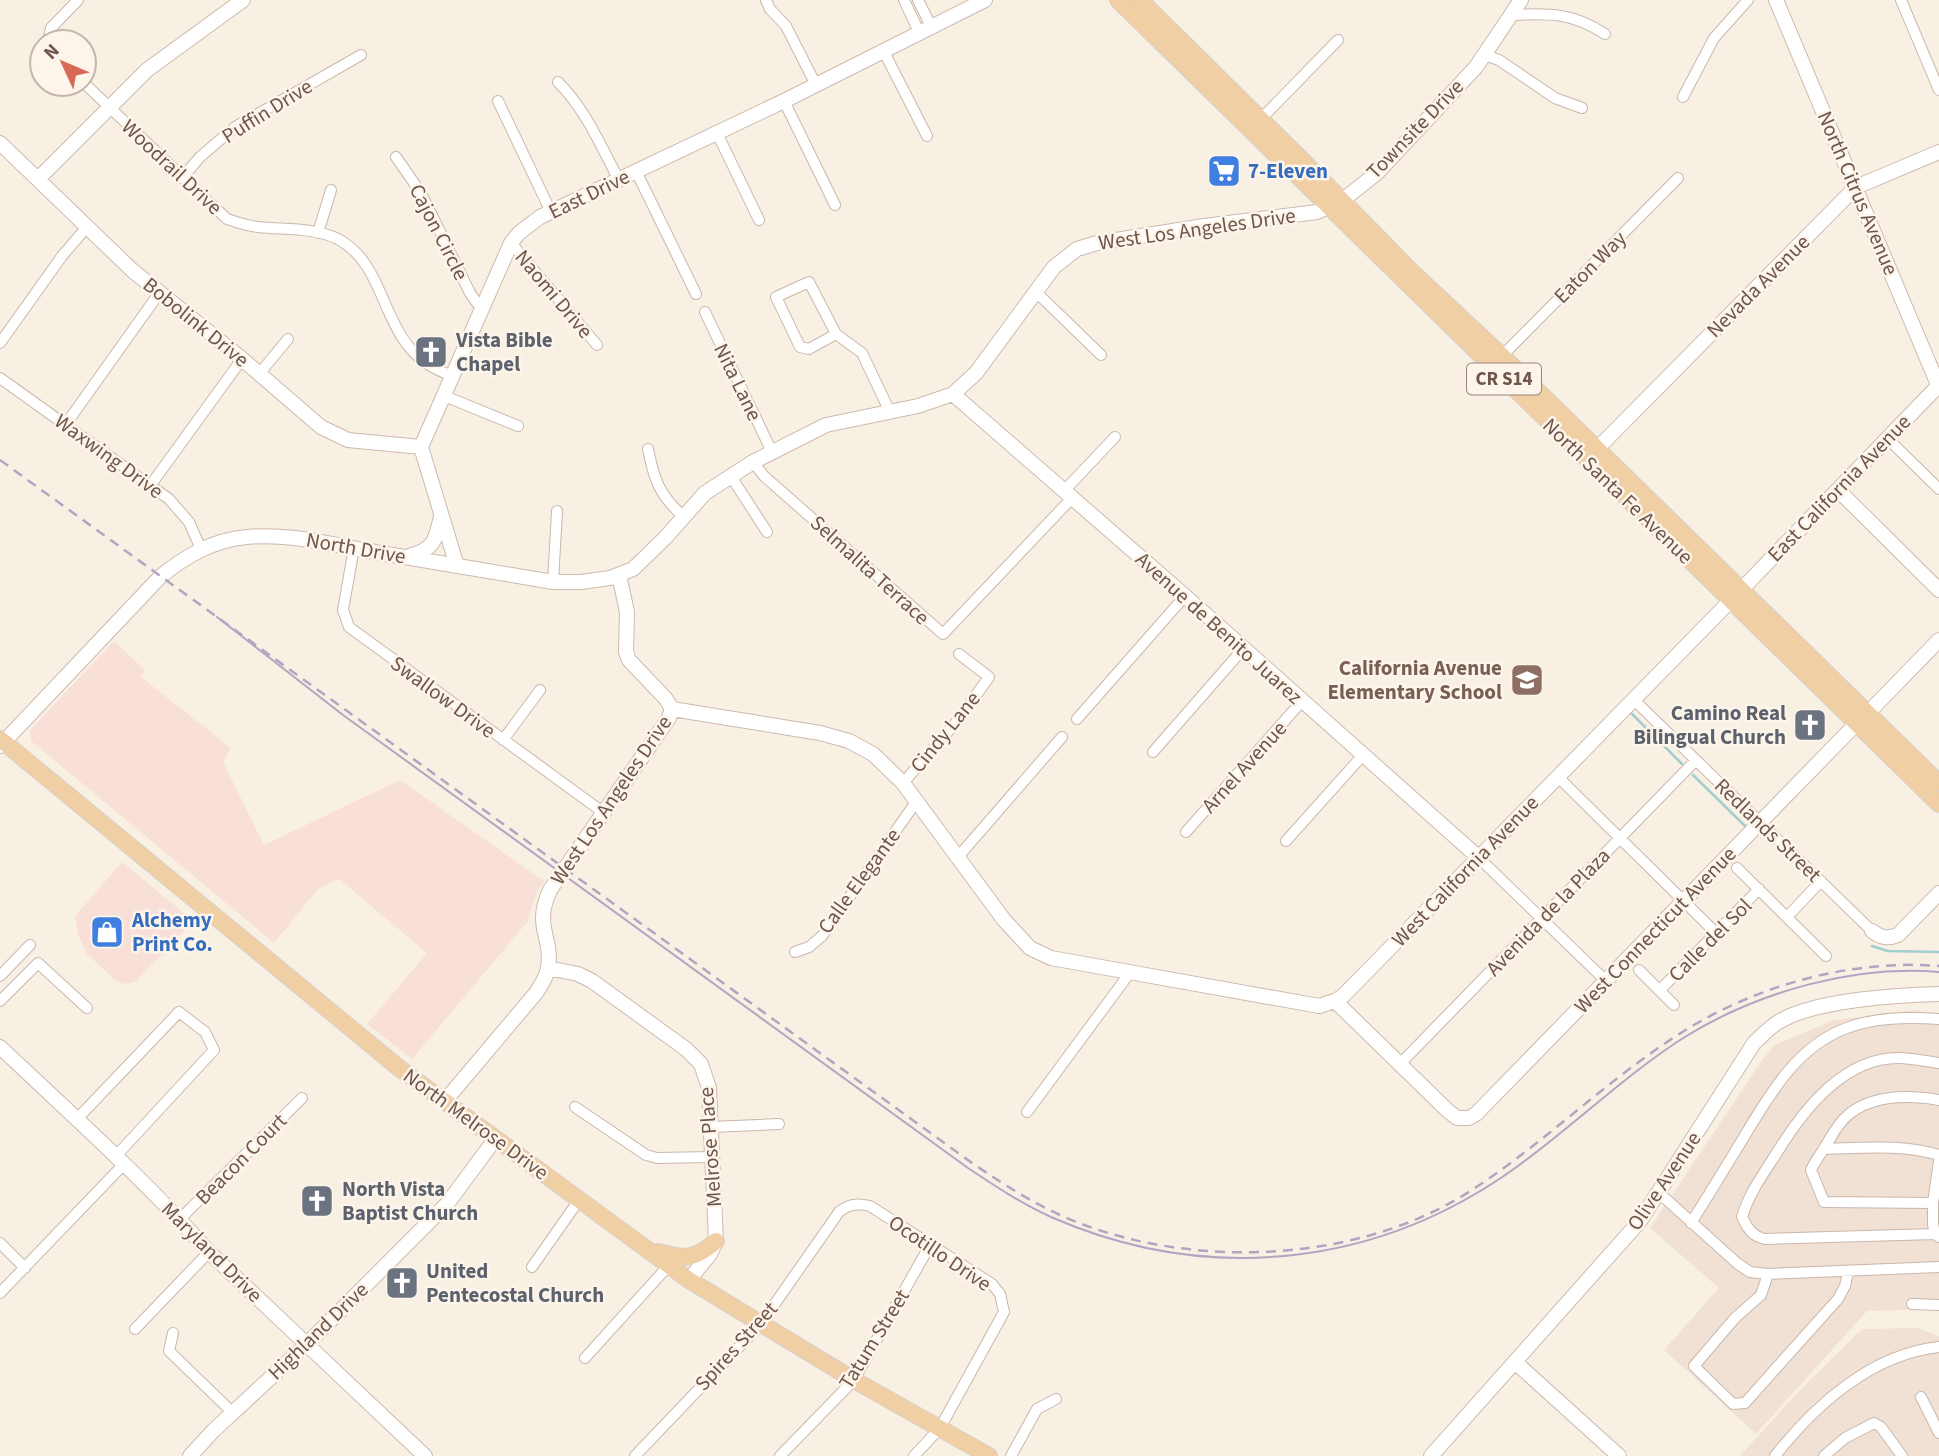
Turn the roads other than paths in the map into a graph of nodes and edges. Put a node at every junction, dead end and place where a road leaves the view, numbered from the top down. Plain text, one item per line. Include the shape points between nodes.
1 (78, 0) edge
2 (243, 0) edge
3 (766, 0) edge
4 (904, 0) edge
5 (918, 0) edge
6 (985, 0) edge
7 (1118, 0) edge
8 (1140, 0) edge
9 (1521, 0) edge
10 (1748, 0) edge
11 (1776, 0) edge
12 (1901, 0) edge
13 (1513, 15) junction
14 (51, 28) edge
15 (926, 31) junction
16 (1605, 34) dead end
17 (1338, 40) dead end
18 (884, 52) junction
19 (361, 55) dead end
20 (1484, 55) junction
21 (558, 82) dead end
22 (816, 85) junction
23 (1939, 90) edge
24 (98, 97) edge
25 (1683, 97) dead end
26 (498, 101) dead end
27 (784, 101) junction
28 (108, 107) junction
29 (1582, 108) dead end
30 (1261, 119) junction
31 (717, 133) junction
32 (927, 136) dead end
33 (0, 143) edge
34 (1939, 152) edge
35 (396, 157) dead end
36 (636, 171) junction
37 (182, 178) junction
38 (1678, 178) dead end
39 (38, 179) junction
40 (619, 180) junction
41 (1856, 187) junction
42 (331, 190) dead end
43 (1335, 204) junction
44 (835, 205) dead end
45 (551, 212) junction
46 (759, 220) dead end
47 (88, 227) junction
48 (318, 233) junction
49 (511, 243) junction
50 (160, 292) junction
51 (1036, 292) junction
52 (696, 294) dead end
53 (483, 305) junction
54 (705, 312) dead end
55 (836, 334) junction
56 (288, 339) dead end
57 (0, 344) edge
58 (597, 345) dead end
59 (1101, 355) dead end
60 (1503, 356) junction
61 (242, 359) junction
62 (259, 374) junction
63 (452, 375) junction
64 (0, 378) edge
65 (1939, 386) edge
66 (953, 394) junction
67 (442, 395) junction
68 (890, 412) junction
69 (66, 424) junction
70 (518, 426) dead end
71 (1115, 437) dead end
72 (1887, 439) junction
73 (421, 447) junction
74 (648, 449) dead end
75 (1597, 449) junction
76 (772, 452) junction
77 (753, 462) junction
78 (730, 475) junction
79 (150, 486) junction
80 (1939, 489) edge
81 (1838, 490) junction
82 (1068, 495) junction
83 (1627, 499) junction
84 (557, 511) dead end
85 (441, 515) junction
86 (683, 516) junction
87 (1679, 529) junction
88 (767, 532) dead end
89 (354, 548) junction
90 (201, 549) junction
91 (405, 557) junction
92 (457, 566) junction
93 (619, 575) junction
94 (553, 582) junction
95 (1939, 590) edge
96 (1736, 595) junction
97 (1185, 596) junction
98 (1939, 640) edge
99 (1243, 649) junction
100 (959, 654) dead end
101 (540, 690) dead end
102 (1633, 699) junction
103 (1302, 701) junction
104 (672, 709) junction
105 (1077, 719) dead end
106 (1862, 719) junction
107 (1062, 737) dead end
108 (503, 740) junction
109 (1, 742) edge
110 (1153, 752) dead end
111 (1363, 755) junction
112 (1696, 760) junction
113 (1558, 776) junction
114 (903, 783) junction
115 (1939, 783) edge
116 (916, 802) junction
117 (1939, 804) edge
118 (604, 813) junction
119 (1760, 822) junction
120 (1186, 832) dead end
121 (1620, 839) junction
122 (1286, 841) dead end
123 (958, 857) junction
124 (1478, 857) junction
125 (1737, 868) dead end
126 (1821, 881) junction
127 (1759, 889) junction
128 (1939, 893) edge
129 (1683, 901) junction
130 (1787, 917) junction
131 (1541, 919) junction
132 (1872, 931) joint
133 (1716, 933) junction
134 (30, 945) dead end
135 (795, 953) dead end
136 (1826, 956) dead end
137 (548, 968) junction
138 (1639, 970) dead end
139 (1129, 974) junction
140 (0, 975) edge
141 (1606, 981) junction
142 (1660, 990) junction
143 (1939, 994) edge
144 (0, 1001) edge
145 (1335, 1001) junction
146 (1674, 1005) dead end
147 (88, 1008) dead end
148 (1939, 1019) edge
149 (0, 1047) edge
150 (1939, 1063) edge
151 (1400, 1064) junction
152 (302, 1098) dead end
153 (1939, 1100) edge
154 (444, 1102) junction
155 (575, 1107) dead end
156 (1027, 1112) dead end
157 (77, 1119) junction
158 (779, 1124) dead end
159 (711, 1128) junction
160 (496, 1138) junction
161 (1824, 1149) junction
162 (712, 1157) junction
163 (1939, 1158) edge
164 (120, 1160) junction
165 (1658, 1192) junction
166 (852, 1198) joint
167 (579, 1200) junction
168 (1933, 1203) junction
169 (180, 1219) junction
170 (1691, 1223) junction
171 (1937, 1235) edge
172 (716, 1241) junction
173 (0, 1243) edge
174 (930, 1245) junction
175 (652, 1251) junction
176 (209, 1252) junction
177 (670, 1264) junction
178 (532, 1267) dead end
179 (1939, 1267) edge
180 (25, 1268) junction
181 (1848, 1272) junction
182 (1768, 1274) junction
183 (689, 1280) junction
184 (0, 1293) edge
185 (1912, 1304) dead end
186 (1939, 1305) edge
187 (760, 1325) junction
188 (135, 1329) dead end
189 (173, 1334) dead end
190 (306, 1345) junction
191 (1939, 1347) edge
192 (585, 1358) dead end
193 (1515, 1362) junction
194 (854, 1380) junction
195 (1921, 1397) dead end
196 (1056, 1399) dead end
197 (233, 1413) junction
198 (940, 1428) junction
199 (1939, 1433) edge
200 (636, 1454) edge
201 (190, 1456) edge
202 (425, 1456) edge
203 (780, 1456) edge
204 (914, 1456) edge
205 (989, 1456) edge
206 (1011, 1456) edge
207 (1431, 1456) edge
208 (1619, 1456) edge
209 (1775, 1456) edge
210 (1824, 1456) edge
211 (1902, 1456) edge

1 - 14 street
2 - 28 street via 147,70
3 - 22 street via 786,26
4 - 15 street
5 - 15 street
6 - 15 street, East Drive
7 - 43 main road, North Santa Fe Avenue / CR S14
8 - 30 main road, North Santa Fe Avenue / CR S14
9 - 13 street, Townsite Drive
10 - 25 street via 1714,38
11 - 41 street, North Citrus Avenue
12 - 23 street
13 - 16 street via 1553,13
13 - 20 street, Townsite Drive
15 - 18 street, East Drive
17 - 30 street
18 - 22 street, East Drive
18 - 32 street
19 - 37 street, Puffin Drive via 235,127
20 - 29 street via 1555,98
20 - 43 street, Townsite Drive via 1378,172
21 - 40 street via 586,116
22 - 27 street, East Drive
24 - 28 street, Woodrail Drive
26 - 45 street
27 - 31 street, East Drive
27 - 44 street
28 - 37 street, Woodrail Drive
28 - 39 street
30 - 43 main road, North Santa Fe Avenue / CR S14
31 - 36 street, East Drive
31 - 46 street
33 - 39 street, Bobolink Drive
34 - 41 street, Nevada Avenue
35 - 53 street, Cajon Circle via 421,193 470,293
36 - 40 street, East Drive
36 - 52 street
37 - 48 street, Woodrail Drive via 227,219 255,227
38 - 60 street, Eaton Way
39 - 47 street, Bobolink Drive
40 - 45 street, East Drive
41 - 65 street, North Citrus Avenue
41 - 75 street, Nevada Avenue
42 - 48 street
43 - 51 street, West Los Angeles Drive via 1312,212 1087,246 1054,267
43 - 60 main road, North Santa Fe Avenue / CR S14
43 - 83 main road, North Santa Fe Avenue / CR S14
45 - 49 street, East Drive
47 - 50 street, Bobolink Drive
47 - 57 street
48 - 63 street, Woodrail Drive via 338,240 359,257 402,341 436,371
49 - 53 street, East Drive
49 - 58 street, Naomi Drive
50 - 61 street, Bobolink Drive
50 - 69 street
51 - 59 street
51 - 66 street, West Los Angeles Drive via 976,373
53 - 63 street, East Drive
54 - 76 street, Nita Lane
55 - 55 street via 809,282 776,297 800,347 808,349
55 - 68 street via 862,353
56 - 62 street
60 - 75 main road, North Santa Fe Avenue / CR S14
61 - 62 street, Bobolink Drive
61 - 79 street
62 - 73 street, Bobolink Drive via 321,427 348,440
63 - 67 street, East Drive
64 - 69 street, Waxwing Drive
65 - 72 street, East California Avenue
66 - 68 street, West Los Angeles Drive
66 - 82 street, Avenue de Benito Juarez
67 - 70 street
67 - 73 street, East Drive
68 - 76 street, West Los Angeles Drive via 826,425
69 - 79 street, Waxwing Drive
71 - 82 street
72 - 80 street
72 - 81 street, East California Avenue
73 - 85 street
74 - 86 street via 654,478 667,502
75 - 87 main road, North Santa Fe Avenue / CR S14
76 - 77 street, West Los Angeles Drive
77 - 78 street, West Los Angeles Drive
77 - 82 street, Selmalita Terrace via 943,635
78 - 86 street, West Los Angeles Drive
78 - 88 street
79 - 90 street, Waxwing Drive via 181,510
81 - 95 street
81 - 96 street, East California Avenue
82 - 97 street, Avenue de Benito Juarez
83 - 87 main road via 1635,498 1659,521
83 - 96 main road, North Santa Fe Avenue / CR S14
84 - 94 street
85 - 91 street via 436,539 419,553
85 - 92 street
86 - 93 street, West Los Angeles Drive via 649,555
87 - 96 main road, North Santa Fe Avenue / CR S14
89 - 90 street, North Drive via 268,536
89 - 91 street, North Drive
89 - 108 street, Swallow Drive via 343,610 349,627
90 - 109 street, North Drive via 161,576
91 - 92 street, North Drive
92 - 94 street, North Drive
93 - 94 street, North Drive
93 - 104 street, West Los Angeles Drive via 629,660
96 - 102 street, West California Avenue
96 - 106 main road, North Santa Fe Avenue / CR S14
97 - 99 street, Avenue de Benito Juarez
97 - 105 street
98 - 106 street, West Connecticut Avenue
99 - 103 street, Avenue de Benito Juarez
99 - 110 street
100 - 114 street, Cindy Lane via 989,677
101 - 108 street
102 - 112 street, Redlands Street
102 - 113 street, West California Avenue
103 - 111 street, Avenue de Benito Juarez
103 - 120 street, Arnel Avenue
104 - 114 street via 849,741 873,754
104 - 118 street, West Los Angeles Drive
106 - 115 main road, North Santa Fe Avenue / CR S14
106 - 117 main road, North Santa Fe Avenue / CR S14
106 - 119 street, West Connecticut Avenue
107 - 123 street
108 - 118 street, Swallow Drive
109 - 154 main road, North Melrose Drive
111 - 122 street
111 - 124 street, Avenue de Benito Juarez
112 - 119 street, Redlands Street
112 - 121 street, Avenida de la Plaza
113 - 121 street
113 - 124 street, West California Avenue
114 - 116 street
116 - 123 street
116 - 135 street, Calle Elegante via 822,936
118 - 137 street, West Los Angeles Drive via 545,900 542,922
119 - 126 street, Redlands Street
119 - 129 street, West Connecticut Avenue
121 - 129 street
121 - 131 street, Avenida de la Plaza
123 - 139 street via 1030,948 1051,958
124 - 131 street, Avenue de Benito Juarez
124 - 145 street, West California Avenue
125 - 127 street
126 - 130 street
126 - 132 street, Redlands Street
127 - 130 street
127 - 133 street, Calle del Sol
128 - 132 street via 1898,935 1891,938
129 - 133 street
129 - 141 street, West Connecticut Avenue
130 - 136 street
131 - 141 street, Avenue de Benito Juarez
131 - 151 street, Avenida de la Plaza
133 - 142 street, Calle del Sol
134 - 140 street
137 - 154 street via 536,993
137 - 159 street, Melrose Place via 592,981 686,1049 701,1064 709,1088
138 - 142 street
139 - 145 street via 1319,1006
139 - 156 street
141 - 151 street, West Connecticut Avenue via 1469,1118 1457,1118 1448,1111
142 - 146 street
143 - 165 street, Olive Avenue via 1842,1003 1783,1019 1755,1043
144 - 147 street via 38,963
145 - 151 street
148 - 170 street via 1873,1021 1846,1028 1810,1049 1763,1106
149 - 157 street, Maryland Drive
150 - 171 street via 1885,1060 1838,1080 1797,1121 1747,1199 1742,1217 1748,1230 1765,1239
152 - 169 street, Beacon Court
153 - 161 street via 1903,1097 1868,1102 1847,1115
154 - 160 main road, North Melrose Drive
155 - 162 street via 646,1155
157 - 164 street, Maryland Drive
157 - 164 street via 179,1012 205,1032 214,1050
158 - 159 street
159 - 162 street, Melrose Place
160 - 167 main road, North Melrose Drive
160 - 190 street, Highland Drive via 447,1204
161 - 163 street via 1894,1147 1919,1149
161 - 168 street via 1811,1170 1824,1202
162 - 172 street, Melrose Place
163 - 168 street
164 - 169 street, Maryland Drive
164 - 180 street
165 - 170 street
165 - 193 street, Olive Avenue via 1638,1223
166 - 174 street, Ocotillo Drive
166 - 187 street, Spires Street
167 - 175 main road, North Melrose Drive
167 - 178 street
168 - 171 street
169 - 176 street, Maryland Drive
170 - 182 street via 1745,1269
172 - 175 main road via 695,1257
172 - 183 street
173 - 180 street
174 - 194 street, Tatum Street
174 - 198 street, Ocotillo Drive via 992,1283 1004,1312
175 - 177 main road, North Melrose Drive
176 - 188 street
176 - 190 street, Maryland Drive
177 - 183 main road, North Melrose Drive
177 - 192 street
179 - 181 street
180 - 184 street
181 - 182 street
181 - 182 street via 1838,1299 1745,1403 1733,1404 1694,1366 1761,1295
183 - 187 main road, North Melrose Drive
185 - 186 street
187 - 194 main road, North Melrose Drive
187 - 200 street, Spires Street
189 - 197 street via 169,1351
190 - 197 street, Highland Drive
190 - 202 street, Maryland Drive
191 - 209 street via 1915,1350 1855,1379 1809,1417
193 - 207 street, Olive Avenue
193 - 208 street
194 - 198 main road, North Melrose Drive
194 - 203 street, Tatum Street
195 - 199 street
196 - 206 street via 1037,1409
197 - 201 street, Highland Drive
198 - 204 street
198 - 205 main road, North Melrose Drive
210 - 211 street via 1874,1423

